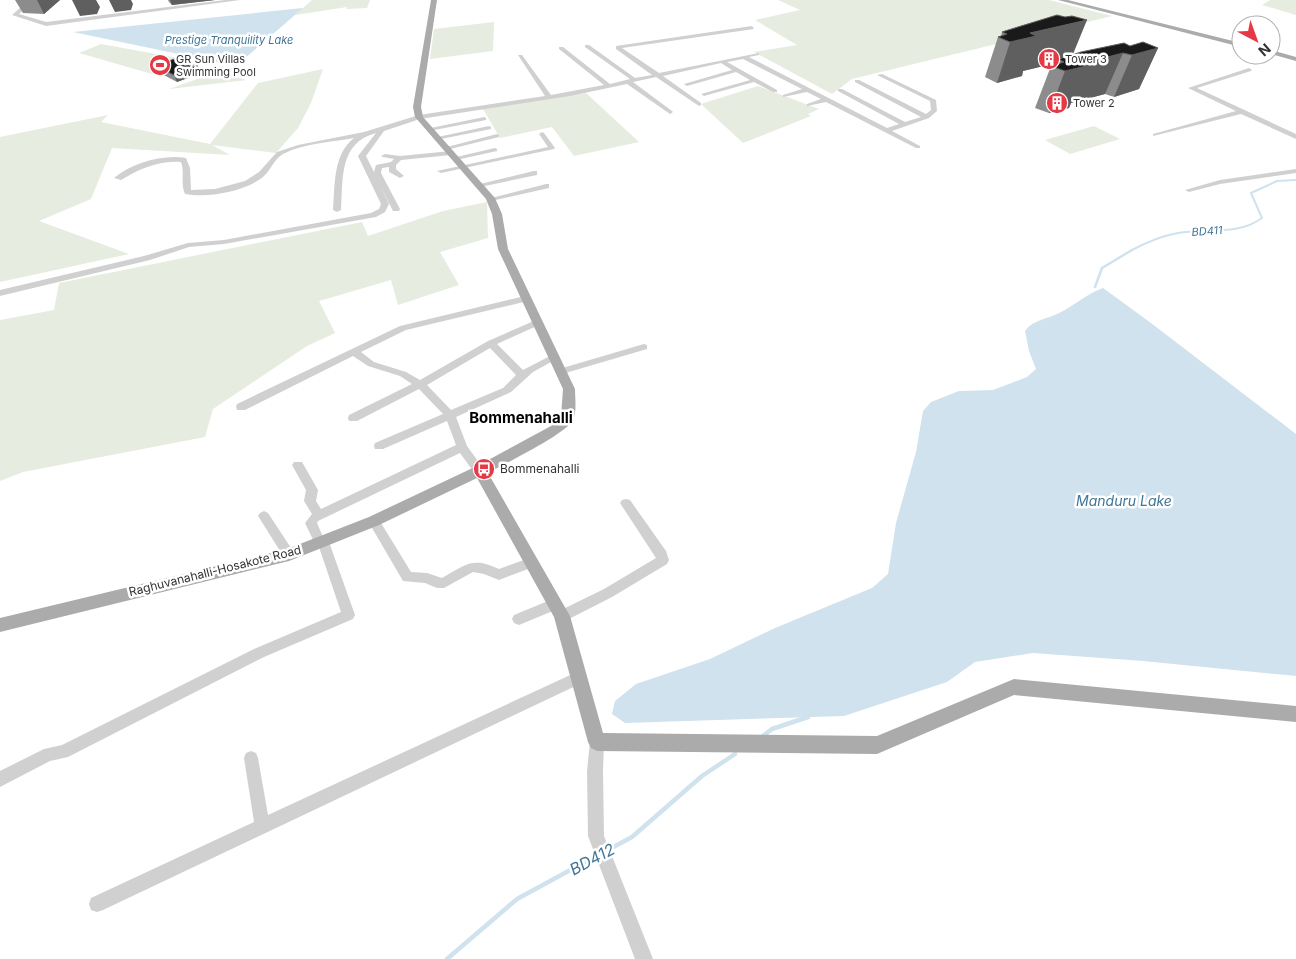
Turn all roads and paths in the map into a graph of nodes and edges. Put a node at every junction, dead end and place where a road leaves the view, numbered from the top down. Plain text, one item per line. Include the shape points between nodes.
1 (32, 0) edge
2 (237, 0) edge
3 (434, 0) edge
4 (1061, 0) edge
5 (1070, 0) edge
6 (752, 28) dead end
7 (1231, 40) edge
8 (1231, 41) edge
9 (587, 46) dead end
10 (560, 48) dead end
11 (1281, 53) edge
12 (757, 54) dead end
13 (520, 56) dead end
14 (744, 57) junction
15 (1296, 57) edge
16 (721, 61) junction
17 (737, 70) junction
18 (1249, 70) dead end
19 (656, 75) junction
20 (880, 75) dead end
21 (630, 80) junction
22 (755, 80) junction
23 (857, 81) dead end
24 (687, 84) dead end
25 (608, 86) junction
26 (806, 90) junction
27 (840, 90) dead end
28 (775, 91) dead end
29 (704, 94) dead end
30 (785, 96) dead end
31 (549, 97) junction
32 (826, 100) junction
33 (699, 104) dead end
34 (809, 105) dead end
35 (670, 112) dead end
36 (1240, 112) junction
37 (419, 115) junction
38 (927, 117) junction
39 (484, 119) dead end
40 (905, 124) junction
41 (489, 128) dead end
42 (378, 131) junction
43 (885, 131) junction
44 (432, 133) junction
45 (362, 134) junction
46 (542, 134) dead end
47 (1155, 135) dead end
48 (497, 136) dead end
49 (1296, 137) edge
50 (918, 147) dead end
51 (495, 150) dead end
52 (451, 153) junction
53 (384, 156) dead end
54 (400, 158) junction
55 (393, 164) junction
56 (465, 168) junction
57 (441, 171) dead end
58 (1296, 171) edge
59 (534, 173) dead end
60 (400, 176) dead end
61 (118, 178) dead end
62 (480, 185) junction
63 (546, 186) dead end
64 (1189, 190) dead end
65 (491, 199) junction
66 (396, 209) dead end
67 (338, 210) dead end
68 (36, 282) junction
69 (0, 288) edge
70 (0, 293) edge
71 (525, 299) junction
72 (536, 323) junction
73 (491, 342) junction
74 (644, 347) dead end
75 (354, 352) junction
76 (555, 357) junction
77 (562, 372) junction
78 (522, 375) junction
79 (420, 384) junction
80 (241, 407) dead end
81 (450, 415) junction
82 (353, 418) dead end
83 (379, 446) dead end
84 (462, 447) junction
85 (298, 465) dead end
86 (480, 472) junction
87 (626, 503) dead end
88 (264, 516) dead end
89 (319, 516) junction
90 (374, 521) junction
91 (321, 542) junction
92 (289, 554) junction
93 (530, 563) junction
94 (558, 610) junction
95 (518, 619) dead end
96 (0, 625) edge
97 (579, 677) junction
98 (1296, 714) edge
99 (597, 742) junction
100 (251, 758) dead end
101 (0, 779) edge
102 (262, 826) junction
103 (97, 904) dead end
104 (644, 959) edge

1 - 2 street via 15,15 46,24
3 - 37 main road via 417,107
4 - 8 main road
5 - 7 main road
6 - 19 street via 618,47
9 - 21 street
10 - 25 street
11 - 15 main road
12 - 14 street
13 - 31 street
14 - 16 street
14 - 26 street
16 - 17 street
16 - 19 street
17 - 22 street
17 - 24 street
18 - 36 street via 1190,88
19 - 21 street
19 - 33 street
20 - 38 street via 933,100 934,111
21 - 25 street
21 - 35 street
22 - 28 street
22 - 29 street
23 - 38 street
25 - 31 street
26 - 30 street
26 - 32 street
27 - 40 street
31 - 37 street
32 - 34 street
32 - 43 street
36 - 47 street
36 - 49 street
37 - 42 street via 379,124
37 - 44 main road, Raghuvanahalli-Hosakote Road
38 - 40 street
39 - 44 street
40 - 43 street
41 - 44 street
42 - 45 street
42 - 68 street via 354,158 379,209 365,217 188,246
43 - 50 street
44 - 52 main road, Raghuvanahalli-Hosakote Road
45 - 61 street via 280,152 261,176 216,191 188,192 187,166 183,160 177,159 144,165
45 - 67 street via 351,142 342,160
46 - 56 street via 552,148
48 - 52 street
51 - 52 street
52 - 54 street
52 - 56 main road, Raghuvanahalli-Hosakote Road
53 - 54 street
54 - 55 street
55 - 60 street via 392,170
55 - 66 street via 379,168 377,173
56 - 57 street
56 - 62 main road, Raghuvanahalli-Hosakote Road
58 - 64 street
59 - 62 street
62 - 65 main road, Raghuvanahalli-Hosakote Road
63 - 65 street
65 - 71 main road, Raghuvanahalli-Hosakote Road via 503,249
68 - 69 street
68 - 70 street
71 - 72 main road, Raghuvanahalli-Hosakote Road
71 - 75 street via 404,328
72 - 73 street
72 - 76 main road, Raghuvanahalli-Hosakote Road
73 - 78 street
73 - 79 street
74 - 77 street
75 - 79 street via 371,364 403,374
75 - 80 street
76 - 77 main road, Raghuvanahalli-Hosakote Road
76 - 78 street
77 - 86 main road, Raghuvanahalli-Hosakote Road via 569,389 566,419 556,429
78 - 81 street via 508,390
79 - 81 street
79 - 82 street
81 - 83 street
81 - 84 street
84 - 86 street
84 - 89 street
85 - 89 street via 312,490 310,501
86 - 90 main road, Raghuvanahalli-Hosakote Road
86 - 93 main road
87 - 94 street via 663,560 608,593
88 - 92 street
89 - 91 street via 311,523
90 - 91 main road, Raghuvanahalli-Hosakote Road
90 - 93 street via 407,577 444,583 472,567 499,575
91 - 92 main road, Raghuvanahalli-Hosakote Road
91 - 101 street via 348,615 259,653 63,752 48,754
92 - 96 main road, Raghuvanahalli-Hosakote Road
93 - 94 main road
94 - 95 street
94 - 97 main road
97 - 99 main road
97 - 102 street
98 - 99 main road via 1014,687 877,745
99 - 104 street via 596,836
100 - 102 street
102 - 103 street

